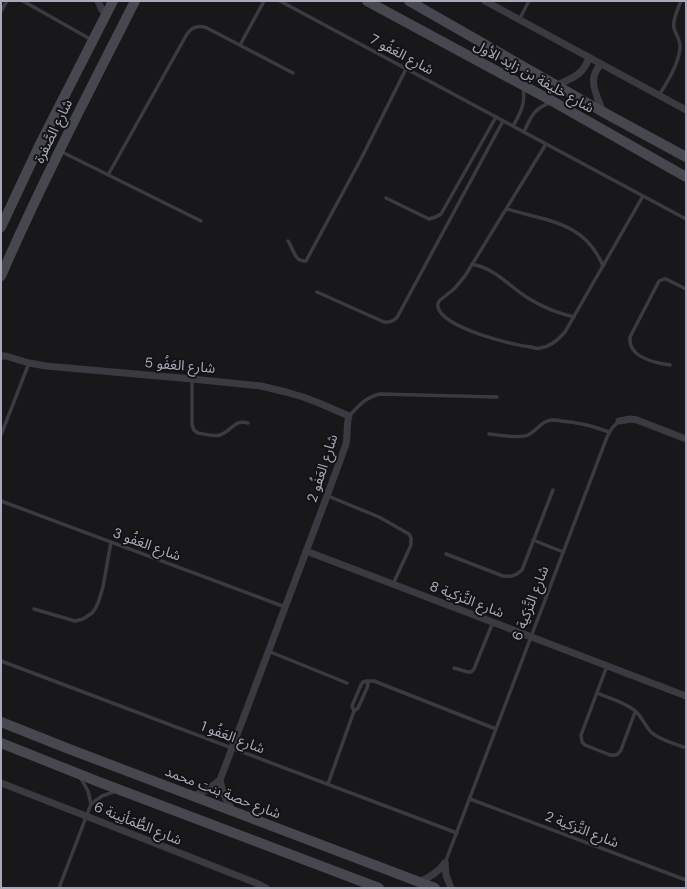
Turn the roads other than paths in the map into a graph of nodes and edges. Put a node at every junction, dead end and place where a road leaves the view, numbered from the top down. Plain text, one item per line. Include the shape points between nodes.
1 (7, 1) edge
2 (23, 1) edge
3 (98, 1) edge
4 (113, 1) edge
5 (135, 1) edge
6 (264, 1) edge
7 (280, 1) edge
8 (367, 1) edge
9 (410, 1) edge
10 (485, 1) edge
11 (529, 1) edge
12 (681, 1) edge
13 (1, 11) edge
14 (107, 15) junction
15 (519, 20) junction
16 (93, 40) junction
17 (240, 45) junction
18 (589, 57) junction
19 (601, 64) junction
20 (406, 69) junction
21 (293, 73) dead end
22 (522, 85) junction
23 (557, 86) junction
24 (659, 95) junction
25 (554, 102) junction
26 (686, 110) edge
27 (603, 112) junction
28 (496, 117) junction
29 (503, 121) junction
30 (513, 126) junction
31 (524, 132) junction
32 (546, 144) junction
33 (59, 151) junction
34 (686, 156) edge
35 (108, 175) junction
36 (686, 177) edge
37 (643, 196) junction
38 (386, 198) dead end
39 (507, 209) junction
40 (686, 219) edge
41 (201, 221) dead end
42 (1, 227) edge
43 (288, 241) dead end
44 (472, 264) junction
45 (603, 266) junction
46 (1, 276) edge
47 (686, 289) edge
48 (317, 292) dead end
49 (574, 317) junction
50 (3, 354) edge
51 (29, 363) junction
52 (670, 365) dead end
53 (192, 379) junction
54 (497, 397) dead end
55 (348, 416) junction
56 (619, 421) joint
57 (248, 423) dead end
58 (609, 432) junction
59 (488, 434) dead end
60 (1, 435) edge
61 (686, 439) edge
62 (553, 490) dead end
63 (327, 496) junction
64 (1, 501) edge
65 (534, 540) junction
66 (111, 542) junction
67 (306, 551) junction
68 (563, 552) junction
69 (446, 554) dead end
70 (393, 584) junction
71 (285, 607) junction
72 (34, 609) dead end
73 (493, 622) junction
74 (531, 637) junction
75 (268, 651) junction
76 (1, 661) edge
77 (607, 666) junction
78 (454, 668) dead end
79 (366, 682) junction
80 (347, 683) dead end
81 (597, 693) junction
82 (686, 696) edge
83 (354, 711) junction
84 (635, 712) junction
85 (1, 722) edge
86 (496, 729) junction
87 (1, 743) edge
88 (232, 748) junction
89 (686, 748) edge
90 (77, 773) junction
91 (220, 780) junction
92 (1, 783) edge
93 (328, 784) junction
94 (121, 791) junction
95 (194, 796) junction
96 (470, 799) junction
97 (90, 804) junction
98 (233, 811) junction
99 (86, 816) junction
100 (457, 833) junction
101 (445, 863) junction
102 (686, 880) edge
103 (418, 882) junction
104 (59, 888) edge
105 (266, 888) edge
106 (379, 888) edge
107 (435, 888) edge
108 (451, 888) edge

1 - 13 lane
2 - 16 lane
3 - 14 street
4 - 14 street, شارع الصَّفرة
5 - 33 street, شارع الصَّفرة
6 - 17 lane
7 - 20 lane, شارع العَفُو 7
8 - 22 street, شارع خليفة بن زايد الأول
9 - 23 street, شارع خليفة بن زايد الأول
10 - 15 street
11 - 15 lane
12 - 24 lane via 674,25 680,40 680,50 671,75
14 - 16 street, شارع الصَّفرة
15 - 18 street
16 - 42 street, شارع الصَّفرة via 44,135
17 - 21 lane
17 - 35 lane via 204,27 195,27 190,31
18 - 19 street
18 - 23 street via 580,73
19 - 24 street
19 - 27 street via 595,72 593,81
20 - 28 lane, شارع العَفُو 7
20 - 43 lane via 306,261 300,261 294,255
22 - 25 street, شارع خليفة بن زايد الأول
22 - 30 lane via 524,103
23 - 27 street, شارع خليفة بن زايد الأول
24 - 26 street
25 - 31 lane via 536,110
25 - 36 street, شارع خليفة بن زايد الأول
27 - 34 street, شارع خليفة بن زايد الأول
28 - 29 lane, شارع العَفُو 7
28 - 38 lane via 441,214 432,219 425,218
29 - 30 lane, شارع العَفُو 7
29 - 48 lane via 396,320 384,322
30 - 31 lane, شارع العَفُو 7
31 - 32 lane, شارع العَفُو 7
32 - 37 lane, شارع العَفُو 7
32 - 39 lane
33 - 35 lane
33 - 46 street, شارع الصَّفرة
35 - 41 lane
37 - 40 lane, شارع العَفُو 7
37 - 45 lane
39 - 44 lane
39 - 45 lane via 573,230 590,243
44 - 49 lane via 496,273 539,304
44 - 49 lane via 460,283 440,299 438,304 438,309 458,325 513,344 540,348 552,344 562,336
45 - 49 lane
47 - 52 lane via 664,279 659,281 630,337 630,345 639,355 654,362
50 - 51 street, شارع العَفُو 5
51 - 53 street, شارع العَفُو 5
51 - 60 lane
53 - 55 street, شارع العَفُو 5 via 273,389 303,397
53 - 57 lane via 192,423 196,432 218,436 238,423
54 - 55 lane via 380,394 364,401
55 - 63 street, شارع العَفُو 2 via 346,444
56 - 58 lane, شارع التَّزكية 6
56 - 61 street, شارع التَّزكية 6 via 637,420
58 - 59 lane via 582,423 552,420 544,422 523,436
58 - 68 lane, شارع التَّزكية 6
62 - 65 lane
63 - 67 street, شارع العَفُو 2
63 - 70 lane via 379,517 409,534 411,544
64 - 66 lane, شارع العَفُو 3
65 - 68 lane
65 - 69 lane via 522,570 511,576 503,576
66 - 71 lane, شارع العَفُو 3
66 - 72 lane via 103,587 92,613 75,621
67 - 70 street, شارع التَّزكية 8
67 - 71 street, شارع العَفُو 2
68 - 74 lane, شارع التَّزكية 6
70 - 73 street, شارع التَّزكية 8
71 - 75 street, شارع العَفُو 2
73 - 74 street, شارع التَّزكية 8
73 - 78 lane via 474,669 468,672
74 - 77 street, شارع التَّزكية 8
74 - 86 lane, شارع التَّزكية 6
75 - 80 lane
75 - 88 street, شارع العَفُو 2
76 - 88 lane, شارع العَفُو 1
77 - 81 lane
77 - 82 street, شارع التَّزكية 8
79 - 83 lane via 367,688 358,708
79 - 83 lane via 361,685 352,706
79 - 86 lane via 374,681
81 - 84 lane via 626,705
81 - 84 lane via 581,736 585,746 610,755 618,754
83 - 93 lane
84 - 89 lane via 654,735
85 - 95 street, شارع حصة بنت محمد
86 - 96 lane, شارع التَّزكية 6
87 - 90 street
88 - 91 street, شارع العَفُو 2
88 - 93 lane, شارع العَفُو 1
90 - 94 street
90 - 97 lane via 85,784
91 - 95 street
91 - 98 street
92 - 99 street, شارع الطُّمَأنِينة 6
93 - 100 lane, شارع العَفُو 1
94 - 97 lane via 102,796
94 - 106 street
95 - 98 street, شارع حصة بنت محمد
96 - 100 lane, شارع التَّزكية 6
96 - 102 lane, شارع التَّزكية 2
97 - 99 lane
98 - 103 street, شارع حصة بنت محمد
99 - 104 lane
99 - 105 street, شارع الطُّمَأنِينة 6
100 - 101 lane, شارع التَّزكية 6
101 - 103 street, شارع التَّزكية 6 via 431,877
101 - 108 street
103 - 107 street, شارع حصة بنت محمد

